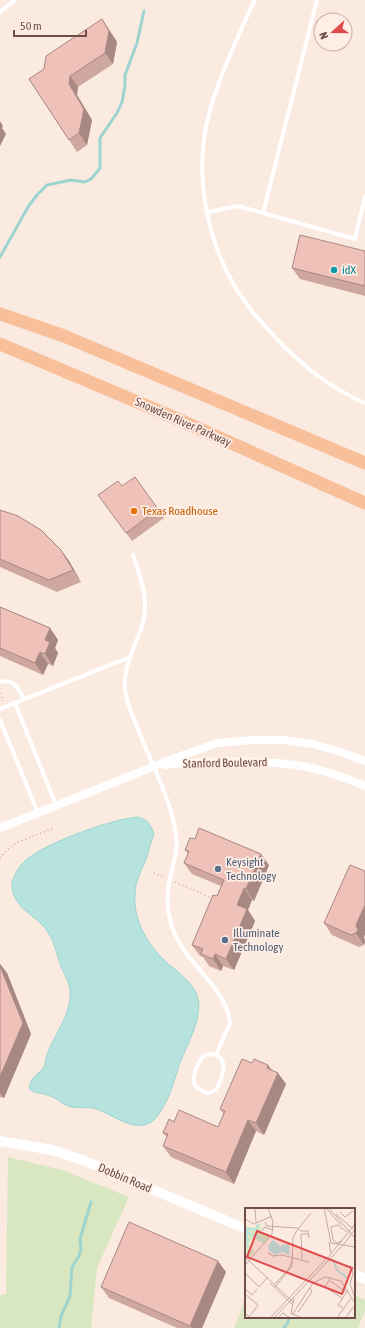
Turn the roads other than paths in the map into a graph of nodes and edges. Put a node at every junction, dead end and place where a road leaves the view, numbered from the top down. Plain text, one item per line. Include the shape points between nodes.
1 (15, 0) edge
2 (255, 0) edge
3 (317, 0) edge
4 (0, 12) edge
5 (365, 196) edge
6 (208, 212) junction
7 (263, 213) junction
8 (0, 307) edge
9 (0, 314) edge
10 (64, 336) junction
11 (0, 344) edge
12 (0, 349) edge
13 (46, 363) junction
14 (365, 402) edge
15 (365, 463) edge
16 (365, 503) edge
17 (134, 555) dead end
18 (130, 657) junction
19 (0, 682) edge
20 (24, 699) junction
21 (15, 703) junction
22 (0, 709) edge
23 (0, 720) edge
24 (365, 761) edge
25 (153, 767) junction
26 (365, 786) edge
27 (56, 806) junction
28 (38, 813) junction
29 (0, 828) edge
30 (216, 1055) junction
31 (0, 1141) edge
32 (245, 1229) edge
33 (355, 1274) edge
34 (365, 1279) edge

1 - 4 lane
2 - 6 lane via 220,79 206,127 203,172
3 - 7 lane
5 - 7 lane via 355,239
6 - 7 lane via 238,206
6 - 14 lane via 216,245 234,285 265,326 305,366 351,397
8 - 10 main road
9 - 10 main road
10 - 15 main road
11 - 13 main road, Snowden River Parkway
12 - 13 main road
13 - 16 main road, Snowden River Parkway
17 - 18 lane via 145,604 142,625
18 - 20 lane
18 - 25 lane via 125,679 127,699
19 - 20 lane via 16,685
20 - 21 lane
21 - 22 lane
21 - 27 lane
23 - 28 lane
24 - 25 street, Stanford Boulevard via 312,744 255,740 217,743
25 - 26 street, Stanford Boulevard via 254,760 307,767
25 - 27 street, Stanford Boulevard
25 - 30 lane via 165,795 176,833 176,854 168,890 173,932 186,954 218,992 229,1017 230,1023
27 - 28 street, Stanford Boulevard
28 - 29 street, Stanford Boulevard
30 - 30 lane via 207,1055 201,1059 194,1075 194,1083 198,1089 208,1093 216,1090 224,1068 222,1059
31 - 32 street, Dobbin Road via 52,1150 80,1159
33 - 34 street

